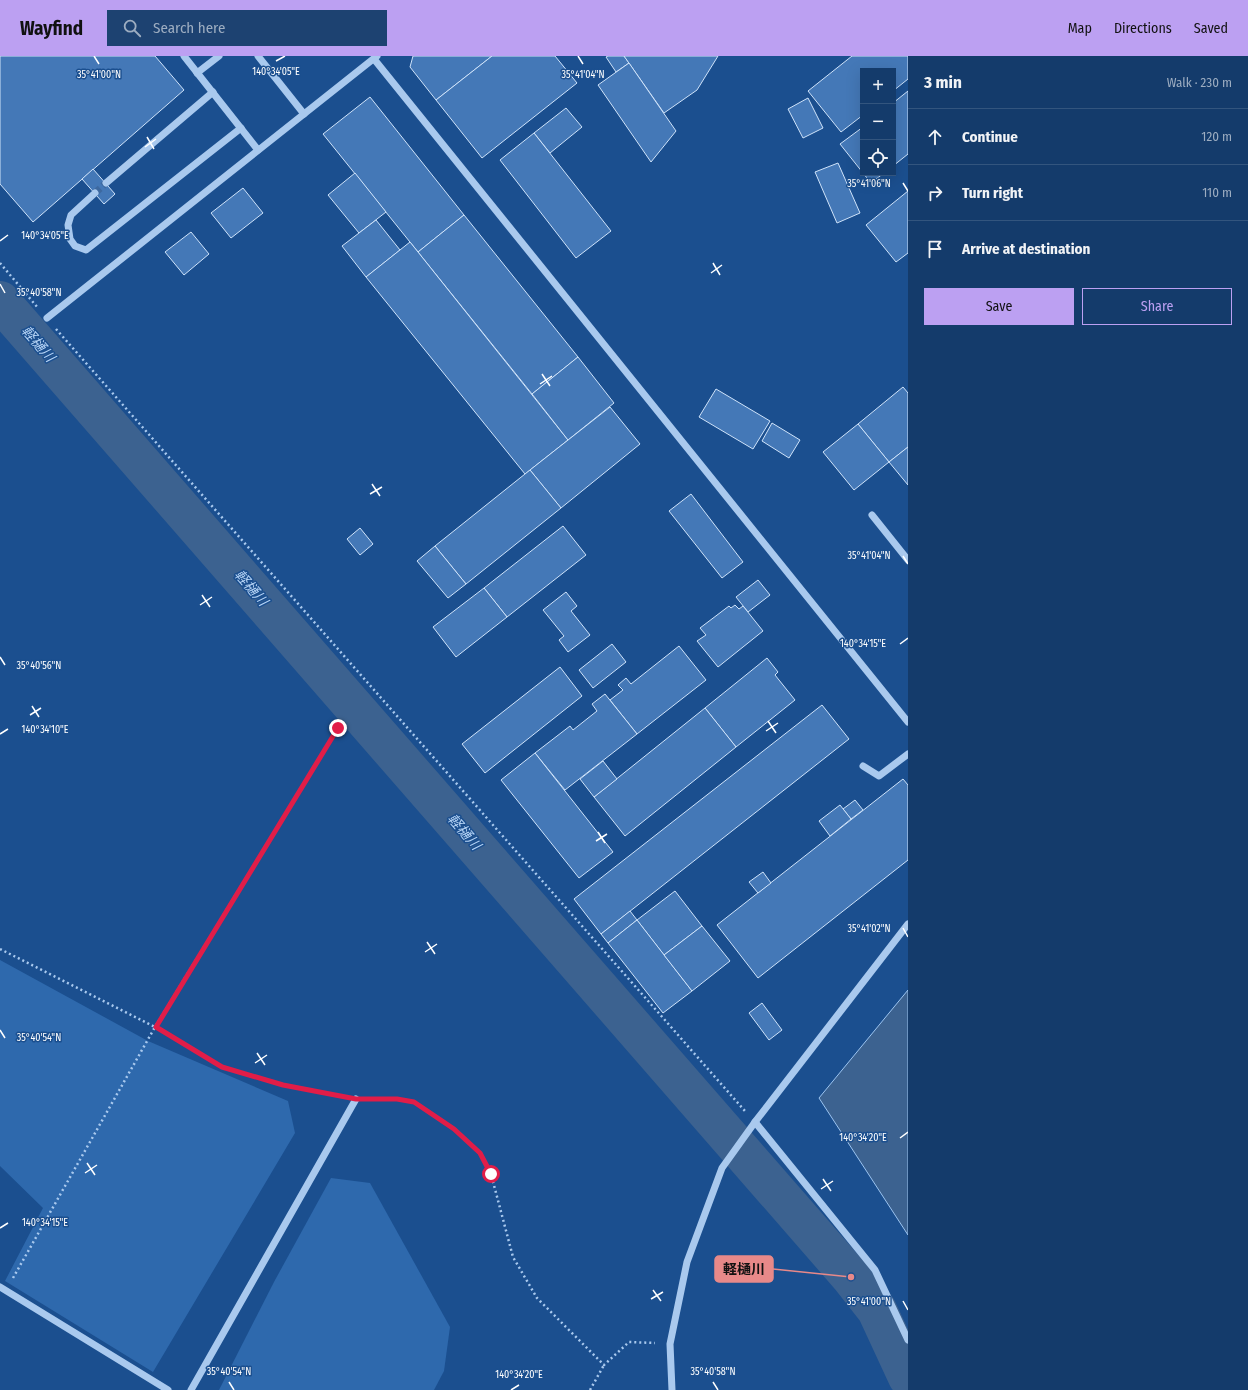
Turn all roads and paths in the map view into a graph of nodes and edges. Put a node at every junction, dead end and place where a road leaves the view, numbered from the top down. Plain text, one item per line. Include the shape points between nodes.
1 (184, 56) edge
2 (219, 56) edge
3 (258, 56) edge
4 (376, 58) edge
5 (197, 73) junction
6 (213, 92) junction
7 (304, 114) junction
8 (241, 128) junction
9 (258, 150) junction
10 (106, 184) tunnel mouth
11 (95, 193) tunnel mouth
12 (0, 263) edge
13 (46, 318) junction
14 (872, 515) dead end
15 (908, 560) edge
16 (908, 722) edge
17 (338, 728) dead end
18 (908, 754) edge
19 (863, 766) dead end
20 (908, 924) edge
21 (0, 949) edge
22 (156, 1027) junction
23 (356, 1099) junction
24 (755, 1122) junction
25 (3, 1289) edge
26 (908, 1340) edge
27 (670, 1344) junction
28 (604, 1365) junction
29 (168, 1390) edge
30 (191, 1390) edge
31 (590, 1390) edge
32 (672, 1390) edge

1 - 5 street
2 - 5 street
3 - 7 street
4 - 7 street
4 - 16 street
5 - 6 street
6 - 8 street
6 - 10 street
7 - 9 street
8 - 9 street
8 - 11 street via 86,250 75,246 70,239 68,225 71,215
9 - 13 street
12 - 13 path
13 - 24 path
14 - 15 street
17 - 22 path
18 - 19 street via 879,776
20 - 24 street
21 - 22 path
22 - 23 path via 222,1067 283,1085
22 - 25 path
23 - 28 path via 397,1099 414,1102 454,1129 480,1153 491,1174 517,1264 537,1298
23 - 30 street
24 - 26 street via 875,1270
24 - 27 street via 722,1168 687,1262
25 - 29 street
27 - 28 path via 629,1342
27 - 32 street
28 - 31 path

